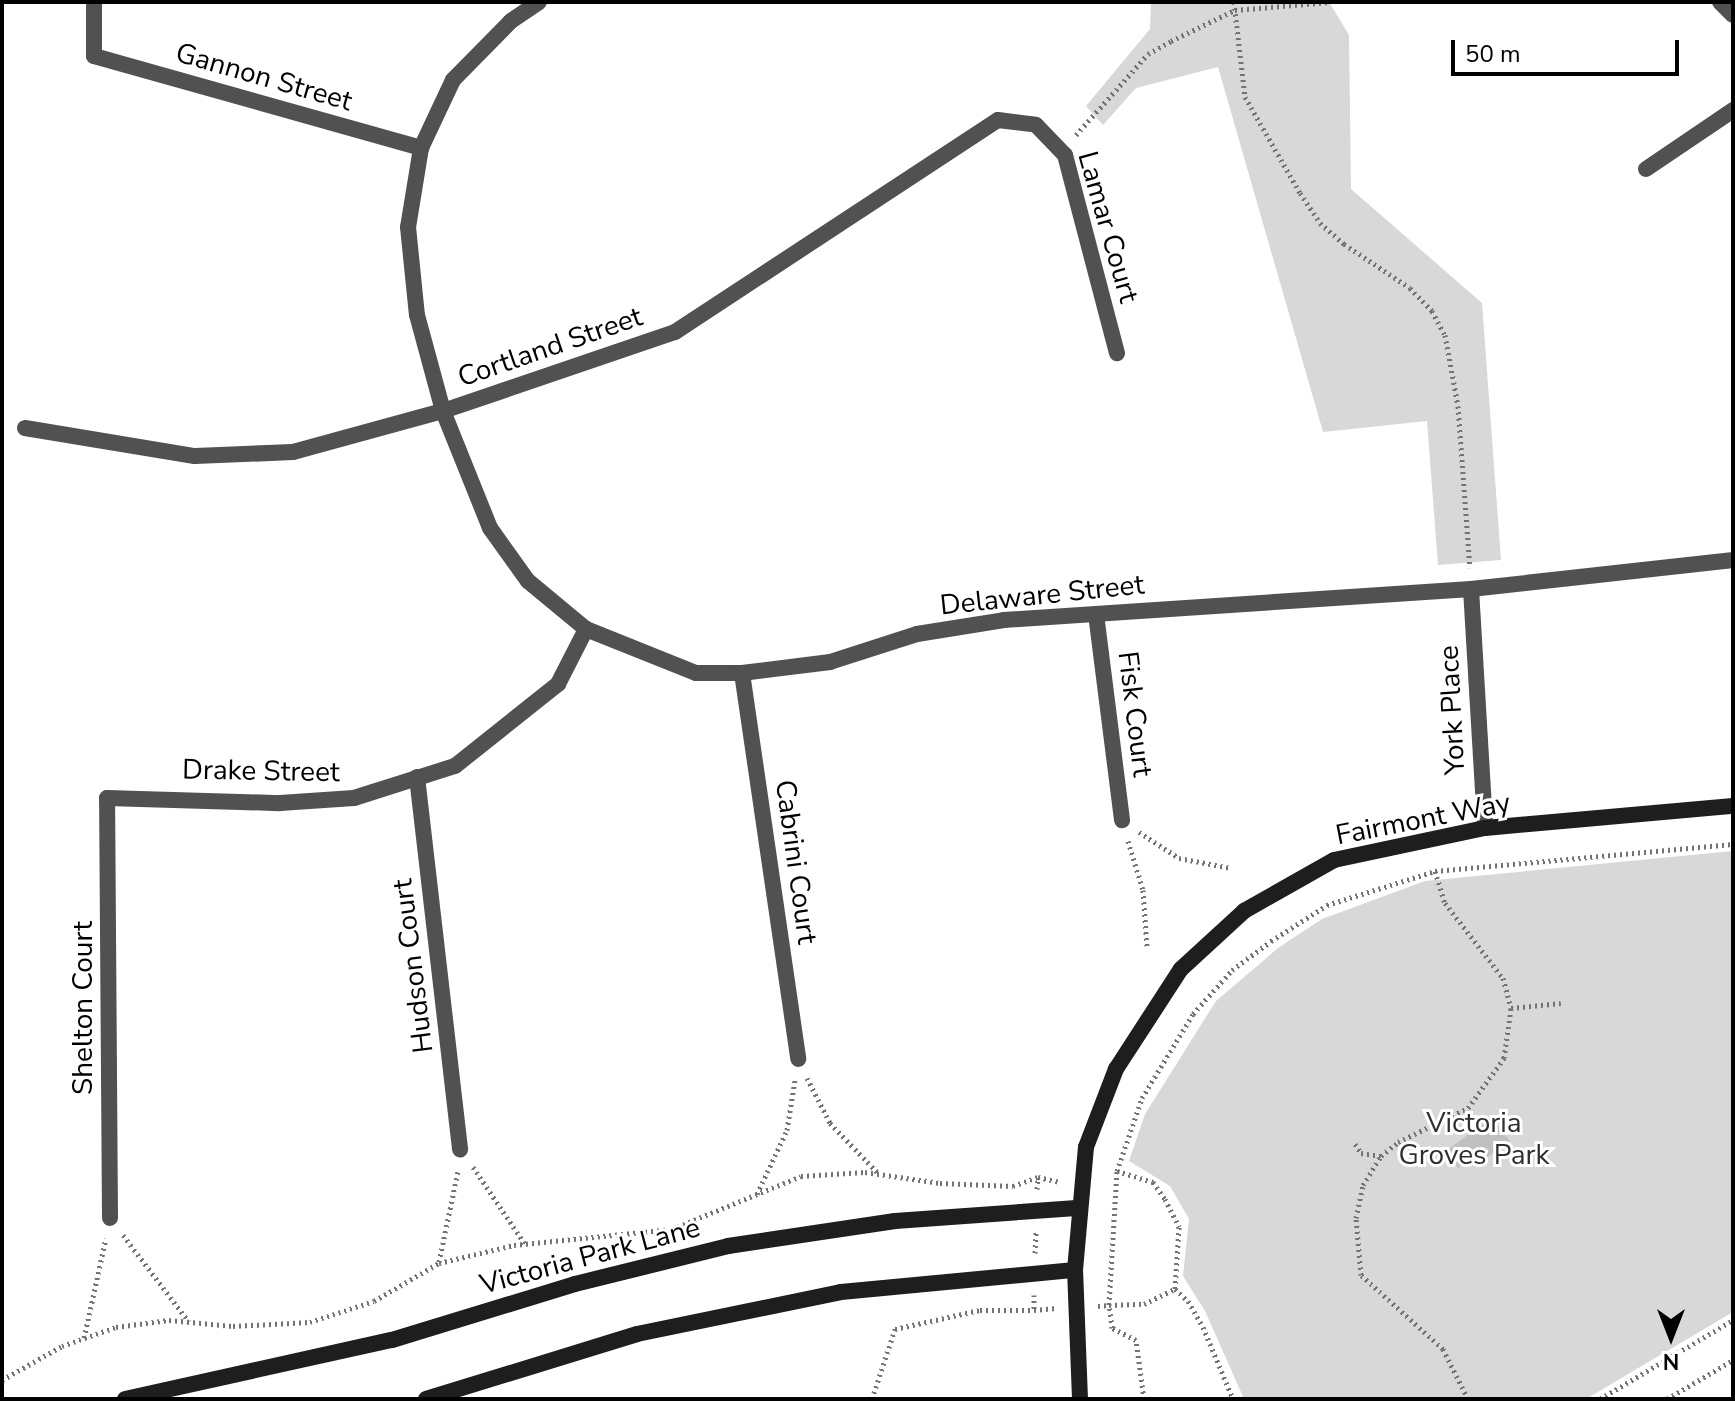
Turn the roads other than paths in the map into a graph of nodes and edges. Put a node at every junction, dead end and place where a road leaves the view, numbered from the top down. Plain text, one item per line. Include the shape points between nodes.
1 (94, 2) edge
2 (539, 2) edge
3 (1720, 2) edge
4 (1733, 15) edge
5 (1733, 110) edge
6 (1036, 125) joint
7 (421, 148) junction
8 (1646, 169) dead end
9 (1117, 353) dead end
10 (443, 411) junction
11 (25, 428) dead end
12 (1733, 560) edge
13 (1471, 589) junction
14 (1096, 614) junction
15 (586, 629) junction
16 (742, 673) junction
17 (417, 777) junction
18 (107, 798) joint
19 (1733, 806) edge
20 (1122, 820) road end
21 (1485, 828) junction
22 (798, 1059) road end
23 (460, 1150) road end
24 (1077, 1208) junction
25 (110, 1218) road end
26 (1075, 1270) junction
27 (125, 1399) edge
28 (426, 1399) edge
29 (1080, 1399) edge

1 - 7 street, Gannon Street via 94,56
2 - 7 street, Delaware Street via 511,21 453,80
3 - 4 street
5 - 8 street
6 - 9 street, Lamar Court via 1062,151
6 - 10 street, Cortland Street via 998,120 675,332
7 - 10 street, Delaware Street via 408,227 417,315
10 - 11 street, Cortland Street via 279,453 195,456
10 - 15 street, Delaware Street via 490,528 528,581
12 - 13 street, Delaware Street
13 - 14 street, Delaware Street
13 - 21 street, York Place
14 - 16 street, Delaware Street via 1004,620 917,634 830,662
14 - 20 street, Fisk Court
15 - 16 street, Delaware Street via 696,673
15 - 17 street, Drake Street via 558,684 455,766
16 - 22 street, Cabrini Court
17 - 18 street, Drake Street via 339,799
17 - 23 street, Hudson Court
18 - 25 street, Shelton Court
19 - 21 street, Fairmont Way
21 - 24 street, Fairmont Way via 1334,860 1244,911 1181,969 1116,1069 1086,1147
24 - 26 street, Fairmont Way
24 - 27 street, Victoria Park Lane via 895,1221 728,1246 575,1284 392,1340
26 - 28 street via 841,1292 637,1334
26 - 29 street, Fairmont Way

